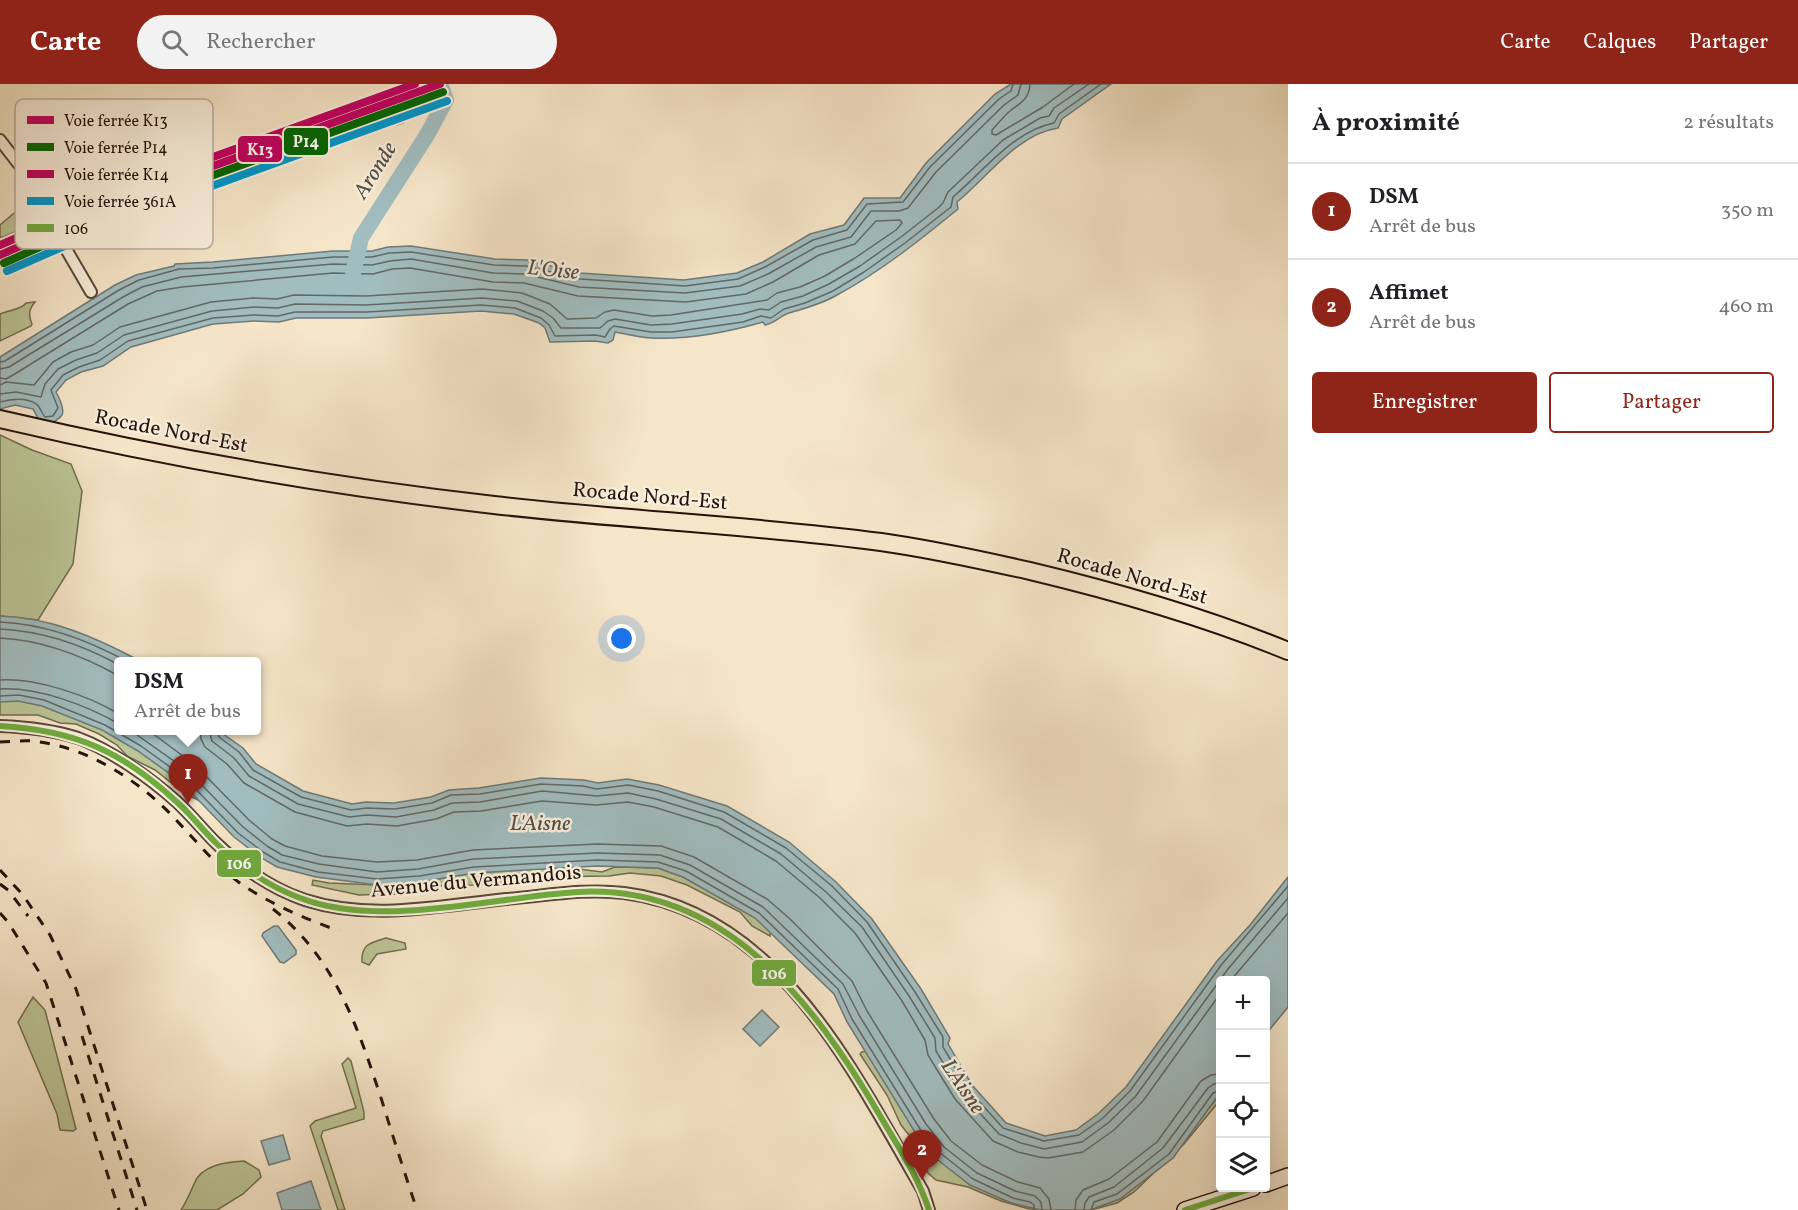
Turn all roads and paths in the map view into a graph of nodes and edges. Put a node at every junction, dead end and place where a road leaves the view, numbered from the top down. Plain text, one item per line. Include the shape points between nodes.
1 (1, 142) edge
2 (15, 160) edge
3 (66, 249) edge
4 (91, 291) dead end
5 (0, 419) edge
6 (1288, 651) edge
7 (0, 726) edge
8 (1288, 1176) edge
9 (1270, 1183) edge
10 (1241, 1192) edge
11 (929, 1210) edge
12 (1185, 1210) edge

1 - 2 street
3 - 4 street
5 - 6 main road, Rocade Nord-Est via 154,452 363,488 625,519 833,536 969,557 1135,598
7 - 11 street, Avenue du Vermandois via 50,731 94,745 167,794 250,872 304,900 381,912 575,892 622,892 673,904 704,917 734,936 800,997 849,1064 923,1191
8 - 9 street
10 - 12 street

